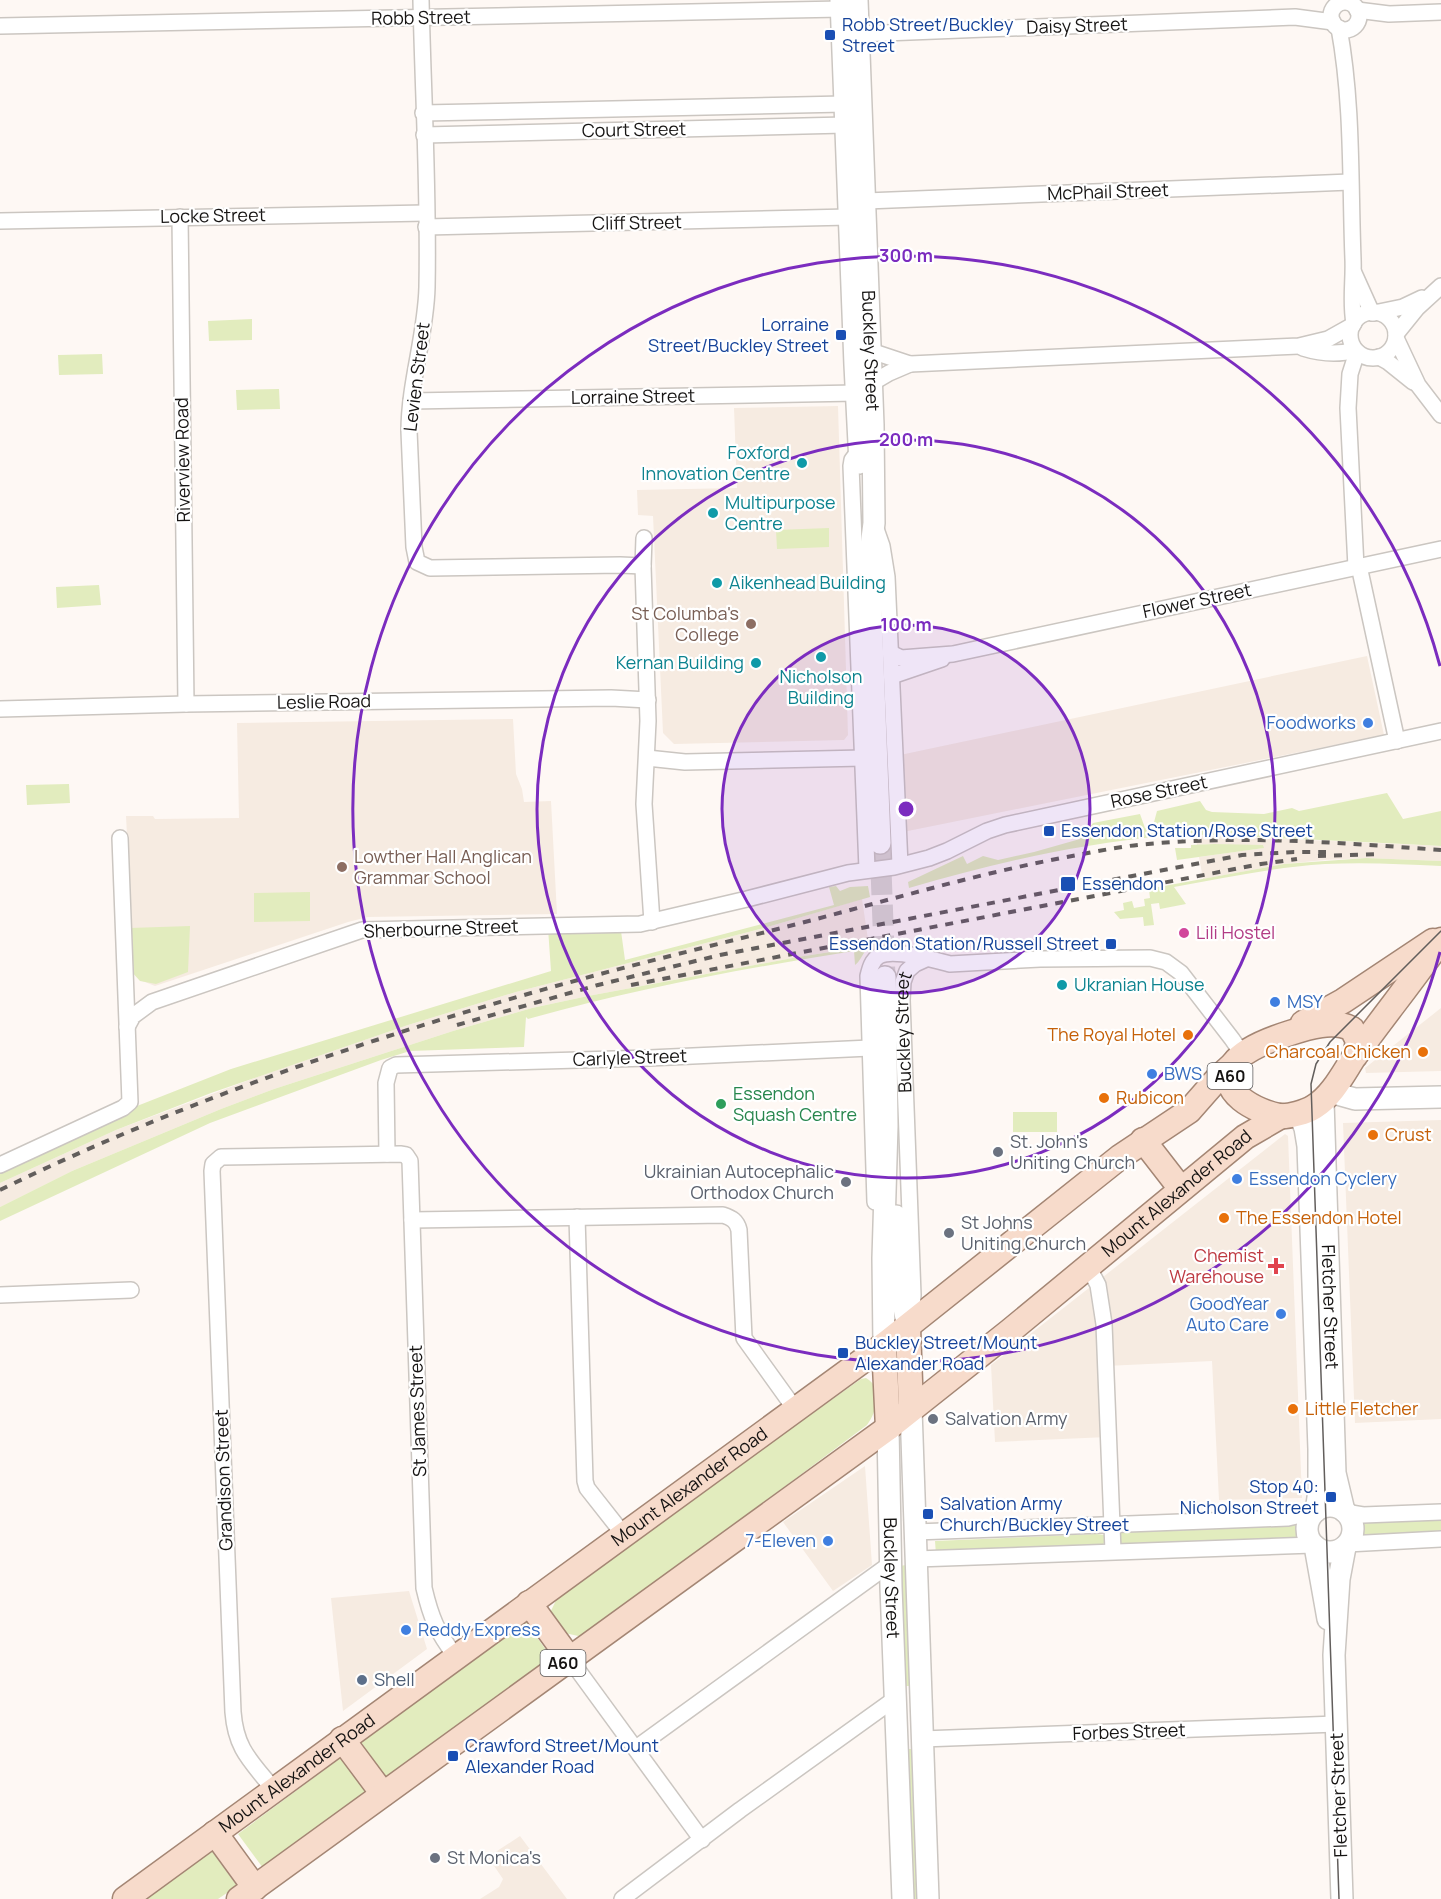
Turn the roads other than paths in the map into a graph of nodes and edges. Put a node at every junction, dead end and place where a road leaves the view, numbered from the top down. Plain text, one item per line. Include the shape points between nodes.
1 (421, 0) edge
2 (849, 4) edge
3 (1345, 12) edge
4 (1441, 12) edge
5 (422, 17) junction
6 (0, 26) edge
7 (850, 34) junction
8 (844, 104) junction
9 (423, 113) junction
10 (845, 125) junction
11 (424, 135) junction
12 (1350, 182) junction
13 (858, 209) junction
14 (180, 217) junction
15 (426, 220) junction
16 (0, 221) edge
17 (1354, 273) junction
18 (1437, 289) edge
19 (1373, 313) junction
20 (1353, 324) junction
21 (1396, 336) junction
22 (1299, 346) junction
23 (871, 351) junction
24 (1356, 351) junction
25 (1379, 357) junction
26 (910, 364) junction
27 (1418, 385) junction
28 (864, 388) junction
29 (411, 401) junction
30 (1441, 415) edge
31 (859, 445) junction
32 (874, 523) junction
33 (644, 538) dead end
34 (1441, 549) edge
35 (869, 562) junction
36 (643, 566) junction
37 (1358, 566) junction
38 (891, 653) junction
39 (953, 654) junction
40 (892, 676) junction
41 (648, 700) junction
42 (186, 704) junction
43 (0, 709) edge
44 (1441, 732) edge
45 (1397, 741) junction
46 (647, 758) junction
47 (863, 758) junction
48 (120, 838) dead end
49 (880, 843) tunnel mouth
50 (900, 865) junction
51 (875, 869) junction
52 (652, 922) junction
53 (1441, 935) edge
54 (1441, 940) edge
55 (926, 959) junction
56 (885, 977) tunnel mouth
57 (126, 981) junction
58 (152, 1002) junction
59 (127, 1027) junction
60 (1277, 1036) junction
61 (870, 1048) junction
62 (1355, 1056) junction
63 (1241, 1057) junction
64 (1326, 1097) junction
65 (1441, 1097) edge
66 (1290, 1114) junction
67 (886, 1126) junction
68 (1143, 1140) junction
69 (387, 1154) junction
70 (0, 1165) edge
71 (1181, 1189) junction
72 (577, 1217) junction
73 (412, 1220) junction
74 (883, 1258) junction
75 (1088, 1266) junction
76 (131, 1290) dead end
77 (0, 1295) edge
78 (908, 1327) junction
79 (884, 1345) junction
80 (795, 1409) junction
81 (911, 1409) junction
82 (888, 1428) junction
83 (1315, 1511) junction
84 (1345, 1512) junction
85 (1441, 1512) edge
86 (1112, 1525) junction
87 (915, 1532) junction
88 (891, 1533) junction
89 (624, 1535) junction
90 (1441, 1539) edge
91 (1346, 1545) junction
92 (1314, 1546) junction
93 (1113, 1551) junction
94 (916, 1559) junction
95 (890, 1564) junction
96 (529, 1603) junction
97 (1334, 1655) junction
98 (456, 1657) junction
99 (569, 1658) junction
100 (921, 1700) junction
101 (895, 1701) junction
102 (1336, 1724) junction
103 (342, 1739) junction
104 (922, 1739) junction
105 (897, 1740) junction
106 (636, 1748) junction
107 (274, 1790) junction
108 (383, 1794) junction
109 (215, 1833) junction
110 (702, 1840) junction
111 (252, 1895) edge
112 (126, 1899) edge
113 (622, 1899) edge
114 (903, 1899) edge
115 (928, 1899) edge
116 (1342, 1899) edge

1 - 5 street, Levien Street
2 - 5 street, Robb Street
2 - 7 main road, Buckley Street
3 - 4 street, Daisy Street
3 - 7 street, Daisy Street
3 - 12 street
5 - 6 street, Robb Street
5 - 9 street, Levien Street
7 - 8 main road, Buckley Street
7 - 13 main road, Buckley Street
8 - 9 street, Court Street
8 - 10 main road, Buckley Street
9 - 11 street, Levien Street
10 - 11 street, Court Street
10 - 13 main road, Buckley Street
11 - 15 street, Levien Street
12 - 13 street, McPhail Street
12 - 17 street
13 - 15 street, Cliff Street
13 - 23 main road, Buckley Street
13 - 28 main road, Buckley Street
14 - 15 street, Locke Street
14 - 16 street, Locke Street
14 - 42 street, Riverview Road
15 - 29 street, Levien Street via 425,310
17 - 19 street
17 - 20 street
18 - 19 street via 1403,307
18 - 21 street
19 - 20 street via 1361,316
19 - 21 street via 1390,321
20 - 22 street via 1328,339
20 - 24 street via 1351,340
21 - 25 street via 1390,350
21 - 27 street
22 - 24 street via 1314,351
22 - 26 street
23 - 26 street
23 - 28 main road, Buckley Street
24 - 25 street via 1369,358
24 - 37 street via 1348,408
25 - 27 street
26 - 28 street
27 - 30 street
28 - 29 street, Lorraine Street
28 - 31 main road, Buckley Street
28 - 32 main road, Buckley Street
29 - 36 street, Levien Street via 409,431 417,562 430,568
31 - 35 main road, Buckley Street
31 - 47 street, Buckley Street via 851,466
32 - 35 main road, Buckley Street
32 - 38 street, Buckley Street via 887,573
33 - 36 street
34 - 37 street, Flower Street
35 - 49 main road, Buckley Street
36 - 41 street
37 - 39 street, Flower Street
37 - 45 street
38 - 39 street, Flower Street via 901,658
38 - 40 street, Buckley Street
39 - 40 street, Flower Street
40 - 50 street, Buckley Street
41 - 42 street, Leslie Road
41 - 46 street
42 - 43 street, Leslie Road
44 - 45 street, Rose Street
45 - 50 street, Rose Street via 1005,825 938,855
46 - 47 street via 685,762
46 - 52 street via 644,804
47 - 51 street, Buckley Street
48 - 57 street
50 - 51 street, Rose Street
51 - 52 street, Sherbourne Street
52 - 58 street, Sherbourne Street via 630,926 362,930
53 - 60 main road, A60 via 1343,1001
54 - 62 main road, A60
55 - 61 street, Buckley Street via 887,954 872,963 868,976
55 - 63 street via 950,963 1158,959 1181,974 1232,1039
55 - 78 street, Buckley Street via 907,971 902,988 913,1295
56 - 67 main road, Buckley Street
57 - 58 street via 140,998
57 - 59 street
58 - 59 street, Sherbourne Street via 133,1016
59 - 70 street via 130,1102
60 - 62 main road, A60 via 1319,1026 1346,1026 1358,1038
60 - 63 main road, A60
61 - 69 street, Carlyle Street via 404,1064 390,1068 386,1083
61 - 74 street, Buckley Street via 875,1201
62 - 64 main road, A60
63 - 66 main road, A60 via 1230,1077 1234,1091 1247,1104
63 - 68 main road, Mount Alexander Road / A60 via 1188,1112
64 - 65 main road
64 - 66 main road, A60 via 1314,1107
64 - 84 main road, Fletcher Street via 1335,1469
66 - 71 main road, Mount Alexander Road / A60 via 1252,1132
66 - 83 main road, Fletcher Street via 1305,1128 1308,1146 1319,1449
67 - 74 main road, Buckley Street
67 - 78 main road, Buckley Street
68 - 71 main road
68 - 78 main road, Mount Alexander Road / A60
69 - 73 street, St James Street via 409,1158
69 - 107 street, Grandison Street via 227,1156 216,1160 212,1171 234,1730 243,1751
71 - 75 main road, Mount Alexander Road / A60
72 - 73 street
72 - 80 street via 731,1217 738,1225 744,1338
72 - 89 street via 585,1481
73 - 98 street, St James Street via 424,1588 439,1635
74 - 79 main road, Buckley Street
75 - 81 main road, Mount Alexander Road / A60
75 - 86 street via 1098,1285 1104,1324
76 - 77 street
78 - 79 main road, Mount Alexander Road / A60
78 - 81 main road, Buckley Street
79 - 80 main road, Mount Alexander Road / A60
79 - 82 main road, Buckley Street
80 - 89 main road, Mount Alexander Road / A60
81 - 82 main road, Mount Alexander Road / A60
81 - 87 main road, Buckley Street
82 - 88 main road, Buckley Street
82 - 99 main road, Mount Alexander Road / A60
83 - 84 main road via 1330,1506
83 - 86 street via 1290,1518
83 - 92 main road via 1307,1528
84 - 85 street
84 - 91 main road via 1353,1528
86 - 87 street
86 - 93 street
87 - 88 main road
87 - 94 main road, Buckley Street
88 - 95 main road, Buckley Street
89 - 96 main road, Mount Alexander Road / A60
90 - 91 street
91 - 92 main road via 1330,1552
91 - 97 main road, Fletcher Street via 1339,1579
92 - 93 street
92 - 97 main road, Fletcher Street
93 - 94 street
94 - 95 main road
94 - 100 main road, Buckley Street
95 - 101 main road, Buckley Street
95 - 106 street
96 - 98 main road, Mount Alexander Road / A60
96 - 99 main road
97 - 102 main road, Fletcher Street
98 - 103 main road, Mount Alexander Road / A60
99 - 106 street
99 - 108 main road, Mount Alexander Road / A60
100 - 101 main road
100 - 104 main road, Buckley Street
101 - 105 main road, Buckley Street
101 - 110 street
102 - 104 street, Forbes Street
102 - 116 main road, Fletcher Street
103 - 107 main road, Mount Alexander Road / A60
103 - 108 main road
104 - 105 main road
104 - 115 main road, Buckley Street
105 - 114 main road, Buckley Street
106 - 110 street
107 - 109 main road, Mount Alexander Road / A60
108 - 111 main road, Mount Alexander Road / A60
109 - 111 main road
109 - 112 main road, Mount Alexander Road / A60
110 - 113 street

